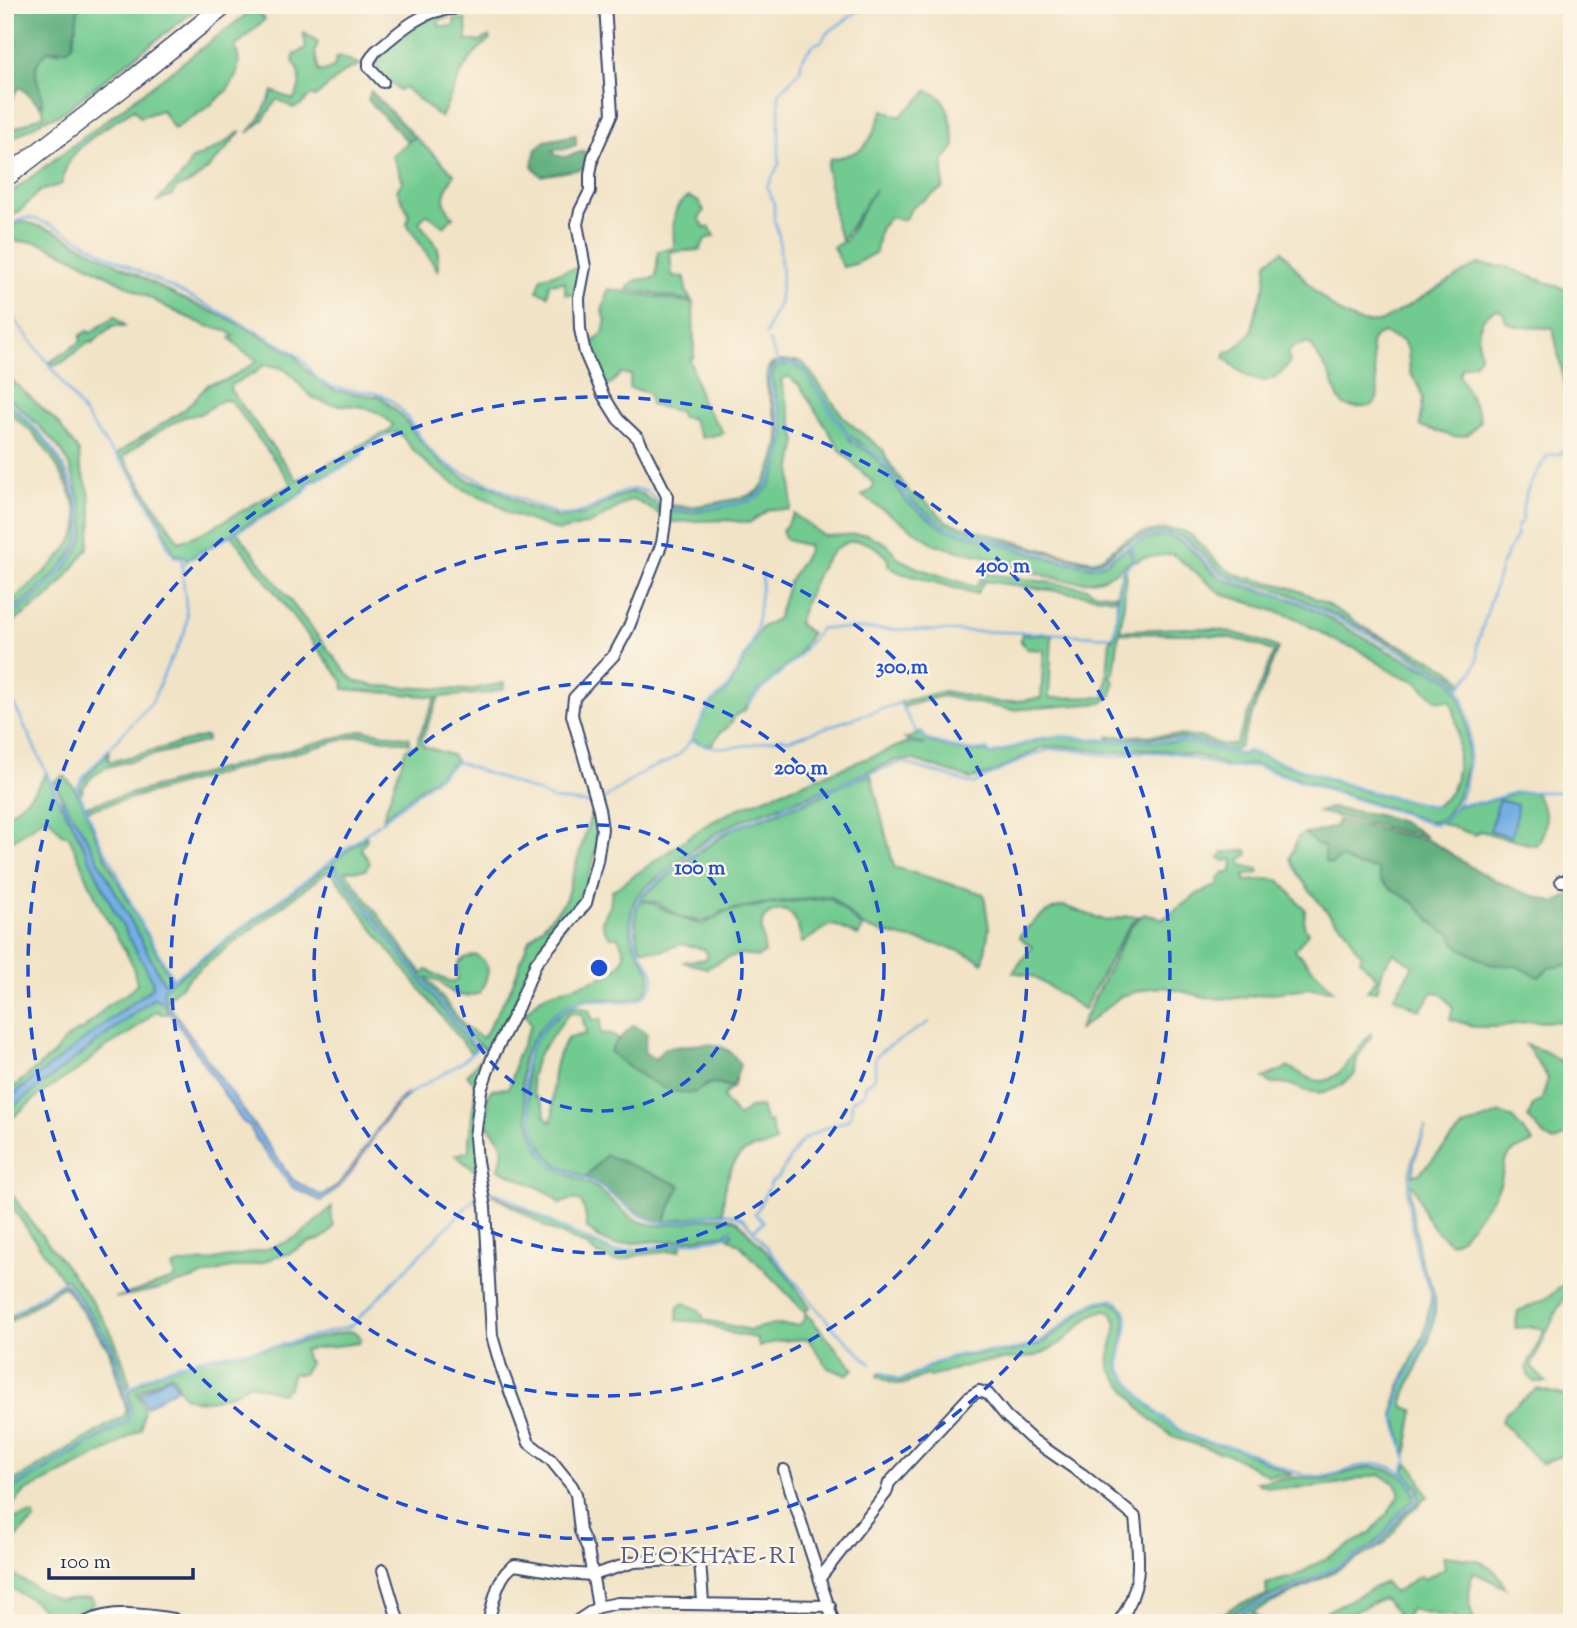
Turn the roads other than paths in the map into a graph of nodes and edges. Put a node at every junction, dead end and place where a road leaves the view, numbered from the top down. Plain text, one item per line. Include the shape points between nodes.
1 (225, 5) edge
2 (457, 5) edge
3 (605, 5) edge
4 (383, 82) dead end
5 (5, 178) edge
6 (784, 1470) dead end
7 (744, 1557) dead end
8 (700, 1560) junction
9 (383, 1570) dead end
10 (593, 1575) junction
11 (820, 1578) junction
12 (703, 1603) junction
13 (830, 1606) junction
14 (598, 1607) junction
15 (174, 1619) dead end
16 (84, 1623) edge
17 (399, 1623) edge
18 (488, 1623) edge
19 (574, 1623) edge
20 (834, 1623) edge
21 (1118, 1623) edge

1 - 5 highway
2 - 4 street via 425,15 374,52 369,67
3 - 10 street via 612,114 593,157 590,191 577,223 584,267 580,329 603,395 618,419 638,438 667,496 665,523 662,543 628,629 614,655 573,698 572,715 602,829 586,903 536,963 481,1090 475,1137 495,1346 529,1443 551,1460 576,1494 580,1531
6 - 11 street
7 - 8 street
8 - 10 street via 634,1562
8 - 12 street
9 - 17 street
10 - 14 street
10 - 18 street via 515,1565 504,1575
11 - 13 street
11 - 21 street via 889,1483 979,1391 988,1394 1030,1438 1135,1517 1137,1581 1130,1605
12 - 13 street
12 - 14 street
13 - 20 street
14 - 19 street
15 - 16 street via 111,1615

